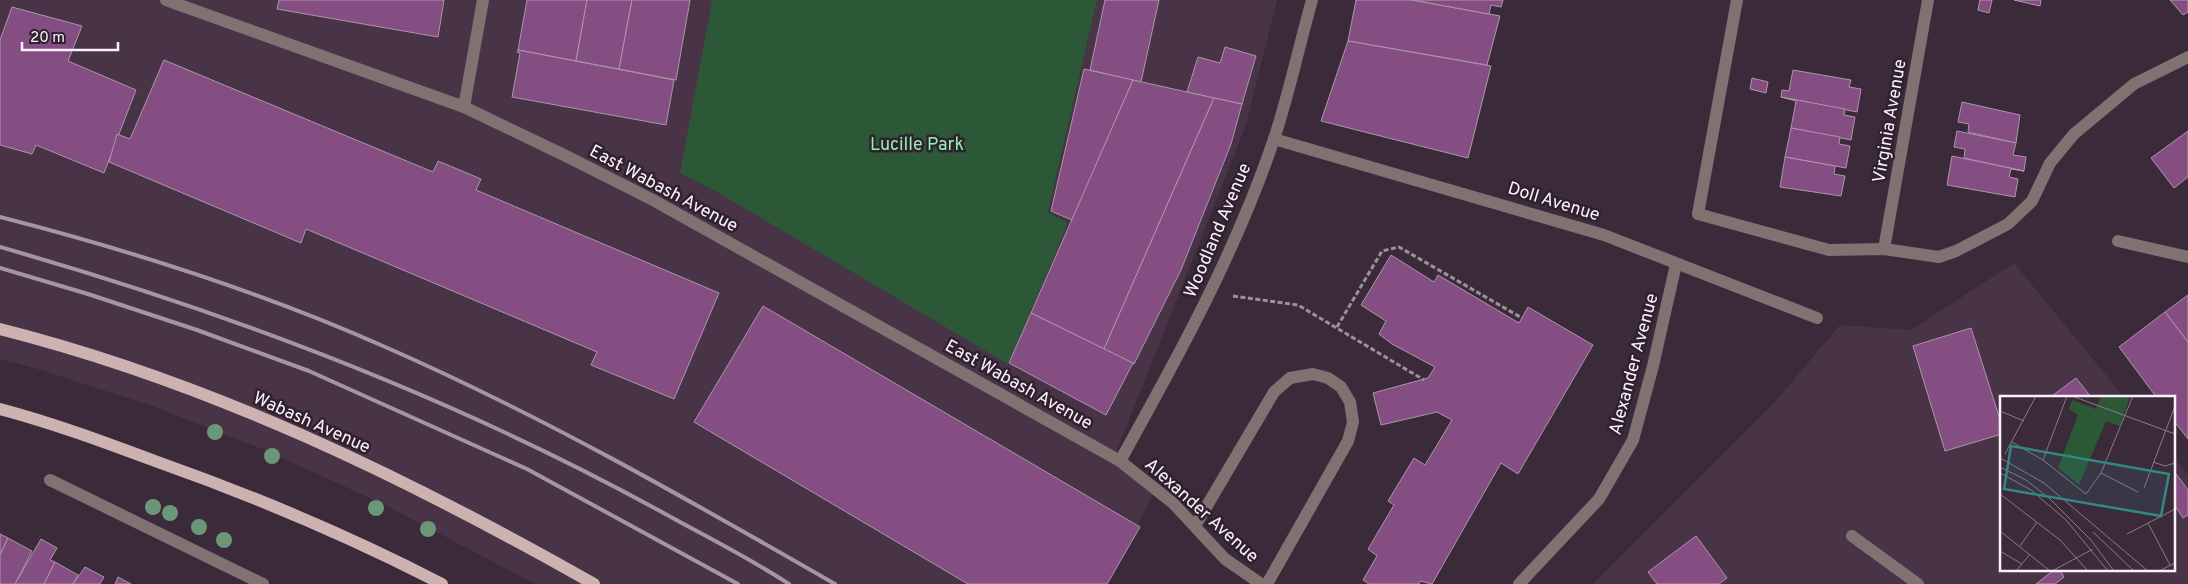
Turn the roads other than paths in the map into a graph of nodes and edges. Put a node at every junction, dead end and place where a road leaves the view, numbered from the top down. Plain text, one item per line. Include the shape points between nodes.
1 (166, 0) edge
2 (484, 0) edge
3 (1312, 0) edge
4 (1736, 0) edge
5 (1928, 0) edge
6 (2188, 57) edge
7 (464, 107) junction
8 (1274, 139) junction
9 (2118, 241) dead end
10 (1884, 249) junction
11 (2188, 257) edge
12 (1676, 264) junction
13 (1817, 318) dead end
14 (0, 329) edge
15 (0, 410) edge
16 (1120, 461) junction
17 (50, 480) dead end
18 (1195, 526) junction
19 (1852, 536) dead end
20 (263, 584) edge
21 (442, 584) edge
22 (594, 584) edge
23 (1261, 584) edge
24 (1267, 584) edge
25 (1519, 584) edge
26 (1918, 584) edge

1 - 7 street, East Wabash Avenue
2 - 7 street
3 - 8 street, Woodland Avenue
4 - 10 street via 1698,214 1829,250
5 - 10 street, Virginia Avenue
6 - 10 street via 2134,84 2074,134 2050,163 2032,201 2008,224 1939,257
7 - 16 street, East Wabash Avenue via 653,200
8 - 12 street, Doll Avenue via 1604,235
8 - 16 street, Woodland Avenue via 1242,223 1186,342
9 - 11 street
12 - 13 street, Doll Avenue
12 - 25 street, Alexander Avenue via 1654,366 1633,440 1599,499
14 - 22 main road, Wabash Avenue via 165,380 272,421 395,478
15 - 21 main road via 124,449 239,491 370,546
16 - 18 street, Alexander Avenue via 1173,503
17 - 20 street
18 - 23 street, Alexander Avenue via 1226,559
18 - 24 street via 1274,392 1290,378 1313,374 1342,387 1350,402 1354,422 1348,441
19 - 26 street

